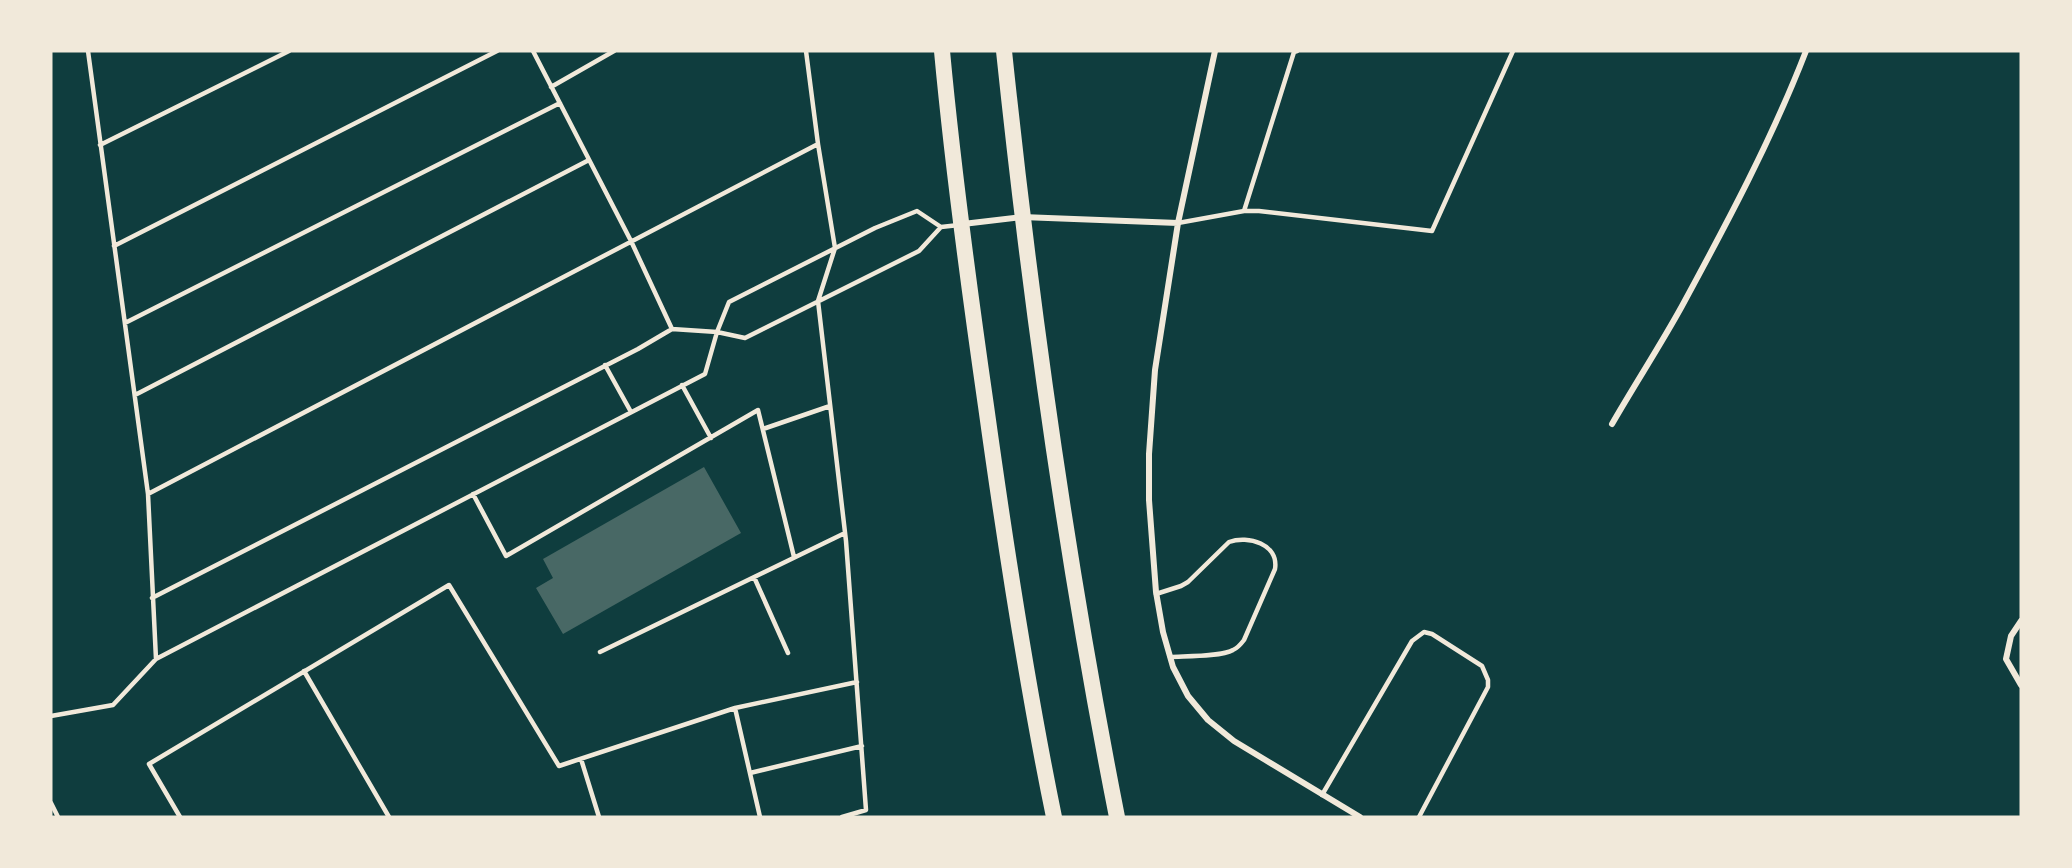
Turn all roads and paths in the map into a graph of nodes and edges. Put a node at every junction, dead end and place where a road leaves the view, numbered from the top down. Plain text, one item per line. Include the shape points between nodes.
1 (88, 51) edge
2 (289, 51) edge
3 (497, 51) edge
4 (533, 51) edge
5 (614, 51) edge
6 (806, 51) edge
7 (942, 51) edge
8 (1004, 51) edge
9 (1215, 51) edge
10 (1297, 51) edge
11 (1513, 51) edge
12 (1806, 51) edge
13 (551, 87) junction
14 (560, 103) junction
15 (818, 144) junction
16 (100, 145) junction
17 (589, 160) junction
18 (1244, 210) junction
19 (1022, 217) junction
20 (1178, 223) junction
21 (962, 224) junction
22 (941, 227) junction
23 (631, 241) junction
24 (114, 246) junction
25 (835, 248) junction
26 (818, 301) junction
27 (125, 323) junction
28 (672, 329) junction
29 (717, 332) junction
30 (605, 365) junction
31 (682, 385) junction
32 (135, 395) junction
33 (830, 406) junction
34 (631, 412) junction
35 (1612, 424) dead end
36 (763, 429) junction
37 (711, 438) junction
38 (148, 494) junction
39 (473, 494) junction
40 (845, 533) junction
41 (794, 557) junction
42 (754, 577) junction
43 (1156, 594) junction
44 (152, 598) junction
45 (2021, 621) edge
46 (600, 652) dead end
47 (788, 652) dead end
48 (1170, 657) junction
49 (156, 658) junction
50 (304, 671) junction
51 (857, 682) junction
52 (2021, 685) edge
53 (735, 708) junction
54 (51, 716) edge
55 (862, 746) junction
56 (581, 759) junction
57 (750, 773) junction
58 (1322, 795) junction
59 (51, 803) edge
60 (58, 817) edge
61 (180, 817) edge
62 (389, 817) edge
63 (600, 817) edge
64 (760, 817) edge
65 (842, 817) edge
66 (1054, 817) edge
67 (1117, 817) edge
68 (1360, 817) edge
69 (1419, 817) edge

1 - 16 lane
2 - 16 lane
3 - 24 lane
4 - 13 lane
5 - 13 lane
6 - 15 lane
7 - 21 highway
8 - 19 highway
9 - 20 street
10 - 18 lane
11 - 18 lane via 1432,231
12 - 35 street via 1726,223
13 - 14 lane
14 - 17 lane
14 - 27 lane
15 - 23 lane
15 - 25 lane
16 - 24 lane
17 - 23 lane
17 - 32 lane
18 - 20 lane
19 - 20 street
19 - 21 street
19 - 67 highway via 1080,614
20 - 43 street via 1155,370 1149,454
21 - 22 lane
21 - 66 highway via 999,498
22 - 25 lane via 916,211
22 - 26 lane via 919,251
23 - 28 lane
23 - 38 lane
24 - 27 lane
25 - 26 lane
25 - 29 lane via 729,302
26 - 29 lane via 745,338
26 - 33 lane
27 - 32 lane
28 - 29 lane
28 - 30 lane
29 - 31 lane via 705,374
30 - 34 lane
30 - 44 lane
31 - 34 lane
31 - 37 lane
32 - 38 lane
33 - 36 lane
33 - 40 lane
34 - 39 lane
36 - 37 lane via 758,410
36 - 41 lane
37 - 39 lane via 506,556
38 - 44 lane
39 - 49 lane
40 - 41 lane
40 - 51 lane
41 - 42 lane
42 - 46 lane
42 - 47 lane
43 - 48 street
43 - 48 lane via 1188,582 1235,540 1257,541 1274,557 1275,569 1239,646 1223,653
44 - 49 lane
45 - 52 street via 2006,659
48 - 58 street via 1188,696 1208,720 1233,741
49 - 54 lane via 113,705
50 - 56 lane via 449,585 559,766
50 - 61 lane via 149,764
50 - 62 lane
51 - 53 lane
51 - 55 lane
53 - 56 lane
53 - 57 lane
55 - 57 lane
55 - 65 lane via 866,810
56 - 63 lane
57 - 64 lane
58 - 68 street
58 - 69 lane via 1412,641 1424,632 1482,666 1488,687
59 - 60 lane

